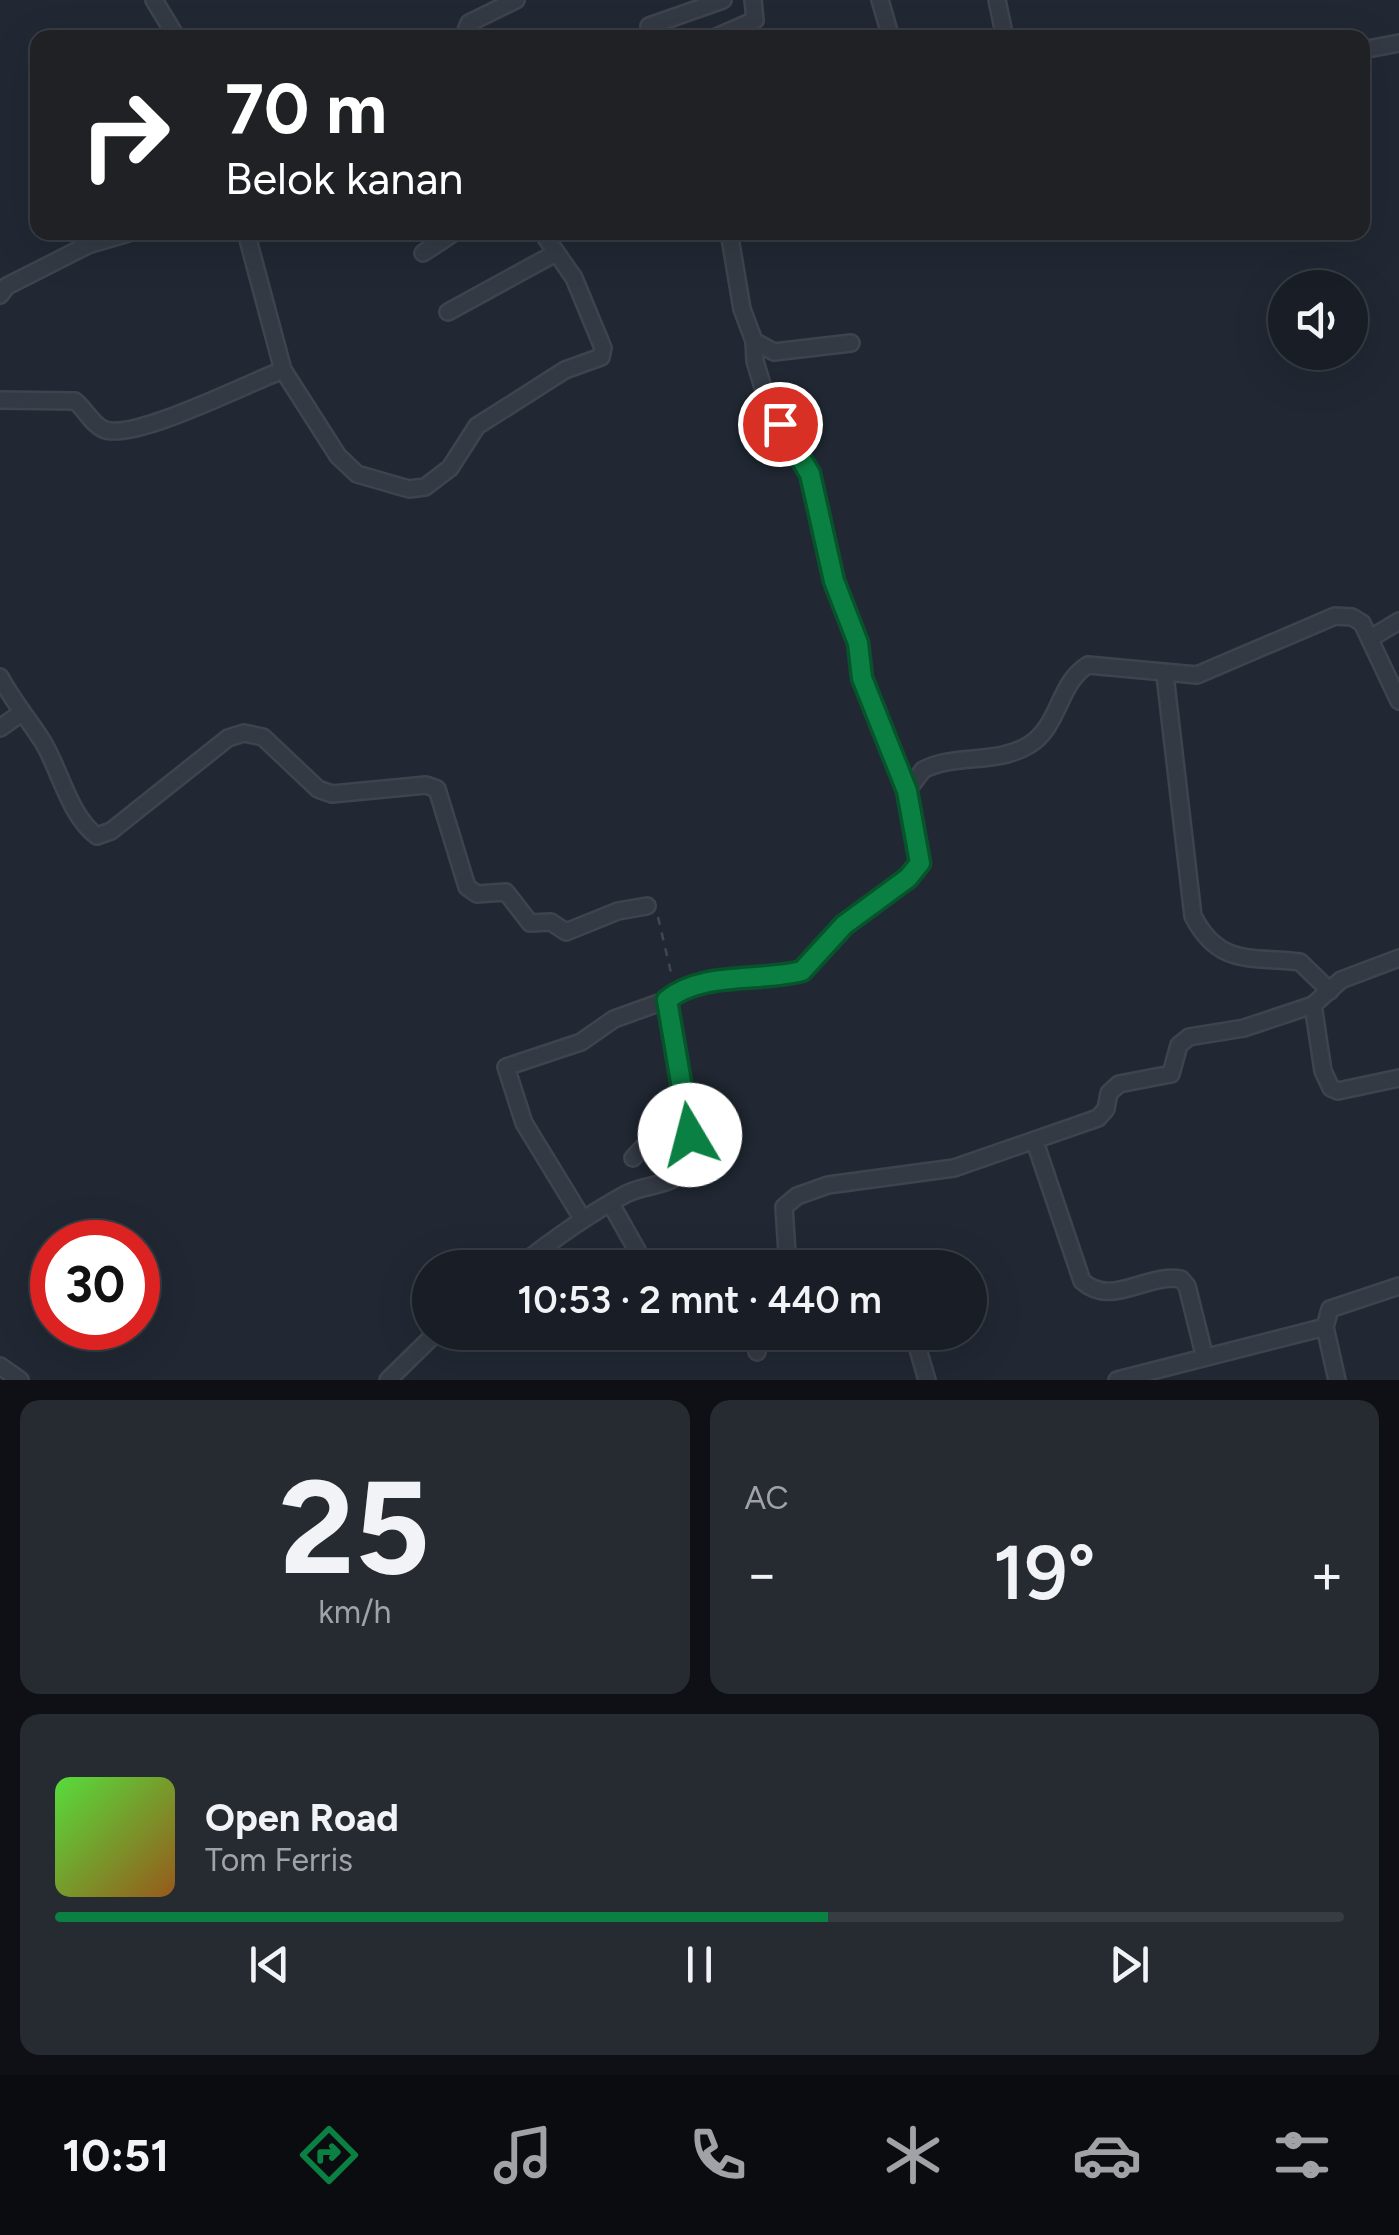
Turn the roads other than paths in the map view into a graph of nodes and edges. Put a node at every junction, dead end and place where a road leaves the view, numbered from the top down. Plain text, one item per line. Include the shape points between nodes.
1 (154, 0) edge
2 (516, 0) edge
3 (723, 0) edge
4 (753, 0) edge
5 (880, 0) edge
6 (997, 0) edge
7 (649, 26) dead end
8 (172, 30) edge
9 (467, 30) edge
10 (732, 30) edge
11 (889, 30) edge
12 (1003, 30) edge
13 (1399, 43) edge
14 (1370, 48) edge
15 (105, 240) edge
16 (248, 240) edge
17 (443, 240) edge
18 (546, 240) edge
19 (730, 240) edge
20 (423, 253) dead end
21 (554, 254) junction
22 (0, 295) edge
23 (448, 312) dead end
24 (754, 341) junction
25 (852, 343) dead end
26 (283, 370) junction
27 (0, 400) edge
28 (1399, 620) edge
29 (1371, 638) junction
30 (1165, 674) junction
31 (0, 677) edge
32 (1399, 701) edge
33 (20, 714) junction
34 (0, 728) edge
35 (907, 791) junction
36 (646, 906) road end
37 (1399, 958) edge
38 (1330, 990) junction
39 (672, 997) junction
40 (1312, 1005) junction
41 (1399, 1078) edge
42 (690, 1135) junction
43 (1035, 1142) junction
44 (633, 1158) dead end
45 (611, 1204) junction
46 (582, 1218) junction
47 (540, 1250) edge
48 (637, 1250) edge
49 (787, 1250) edge
50 (1399, 1286) edge
51 (1325, 1327) junction
52 (419, 1350) edge
53 (918, 1350) edge
54 (1204, 1354) junction
55 (0, 1366) edge
56 (20, 1380) edge
57 (388, 1380) edge
58 (926, 1380) edge
59 (1117, 1380) edge
60 (1337, 1380) edge

1 - 8 street
2 - 9 street
3 - 7 street
4 - 10 street via 754,20
5 - 11 street
6 - 12 street
13 - 14 street
15 - 22 street
16 - 26 street
17 - 20 street
18 - 21 street
19 - 24 street
21 - 23 street
21 - 26 street via 574,278 601,357 565,370 476,426 450,468 425,487 357,474 338,456
24 - 25 street via 774,352
24 - 35 street via 768,401 810,474 862,678
26 - 27 street via 164,420 112,431 101,429 75,402
28 - 29 street
29 - 30 street via 1352,616 1335,616 1197,675
29 - 32 street
30 - 35 street via 1088,665 1076,672 1050,724 1028,745 997,757 930,766
30 - 38 street via 1192,916 1211,942 1244,960 1300,962
31 - 33 street
33 - 34 street
33 - 36 street via 84,824 98,836 228,738 254,734 332,794 436,789 467,887 477,894 506,892 530,923 552,922 566,932
35 - 39 street via 920,863 844,925 811,965
37 - 38 street
38 - 40 street
39 - 42 street
39 - 46 street via 614,1019 591,1038 506,1066 524,1123
40 - 41 street via 1331,1088
40 - 43 street via 1244,1028 1189,1036 1179,1045 1172,1074 1120,1084 1098,1118
42 - 44 street via 649,1140
42 - 45 street via 685,1170
43 - 49 street via 954,1168 828,1185 796,1196 784,1208
43 - 54 street via 1082,1281 1109,1294 1181,1279
45 - 46 street
45 - 48 street
46 - 47 street
50 - 51 street via 1330,1309
51 - 54 street
51 - 60 street
52 - 57 street
53 - 58 street
54 - 59 street
55 - 56 street

